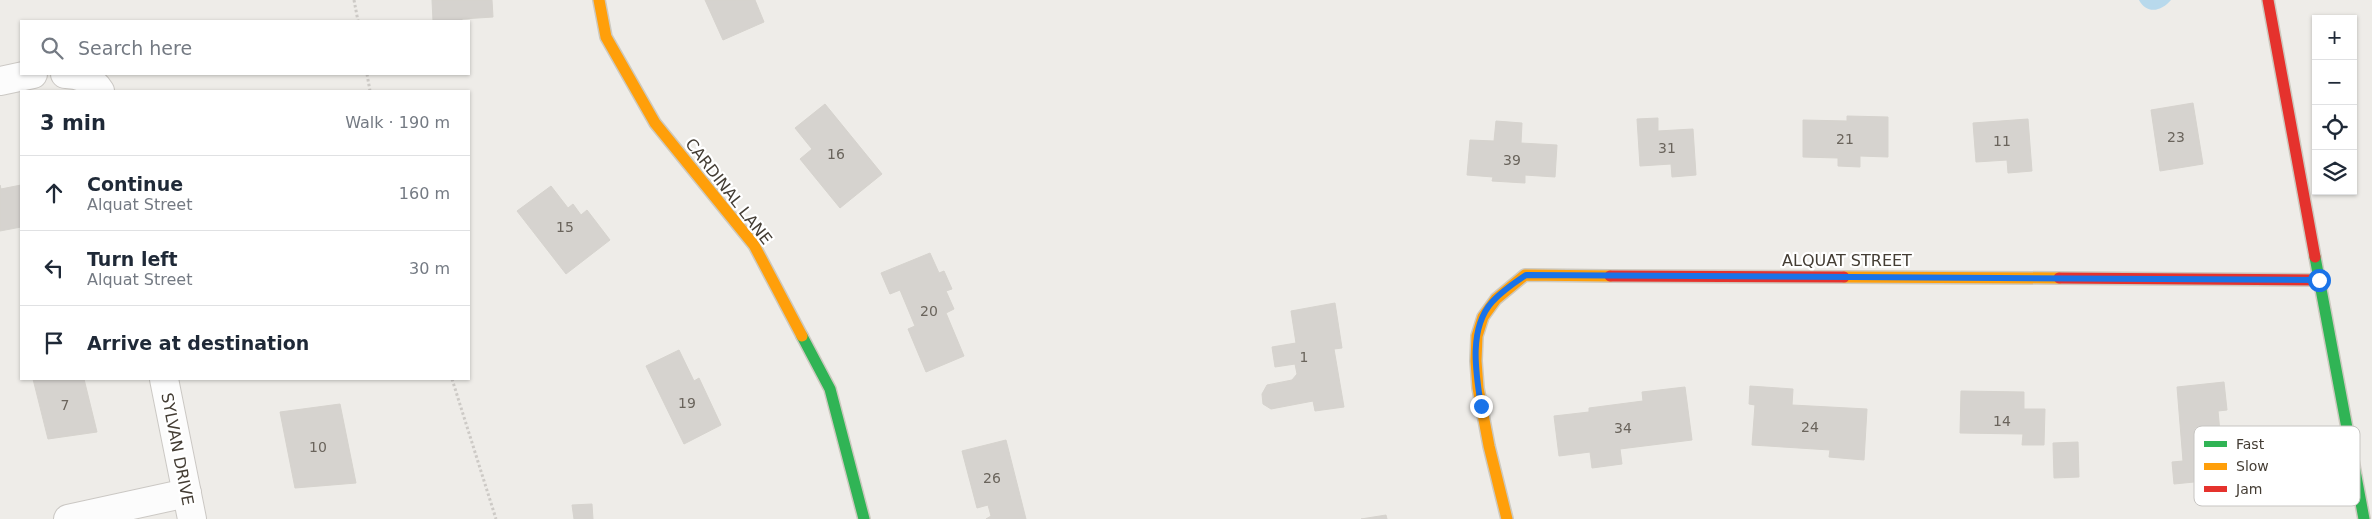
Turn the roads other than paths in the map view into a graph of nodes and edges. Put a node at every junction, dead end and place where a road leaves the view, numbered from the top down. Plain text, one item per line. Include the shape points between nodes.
1 (599, 0) edge
2 (2268, 0) edge
3 (28, 75) edge
4 (78, 75) edge
5 (0, 81) edge
6 (98, 88) edge
7 (2319, 280) junction
8 (164, 380) edge
9 (2346, 426) edge
10 (186, 492) junction
11 (2360, 498) edge
12 (68, 519) edge
13 (192, 519) edge
14 (864, 519) edge
15 (1507, 519) edge
16 (2364, 519) edge

1 - 14 street, CARDINAL LANE via 606,37 655,123 754,245 830,389
2 - 7 street
3 - 5 street
4 - 6 street
7 - 9 street
7 - 15 street, ALQUAT STREET via 1526,275 1492,303 1482,319 1478,337 1476,365 1481,406
8 - 10 street, SYLVAN DRIVE
10 - 12 street
10 - 13 street, SYLVAN DRIVE
11 - 16 street

